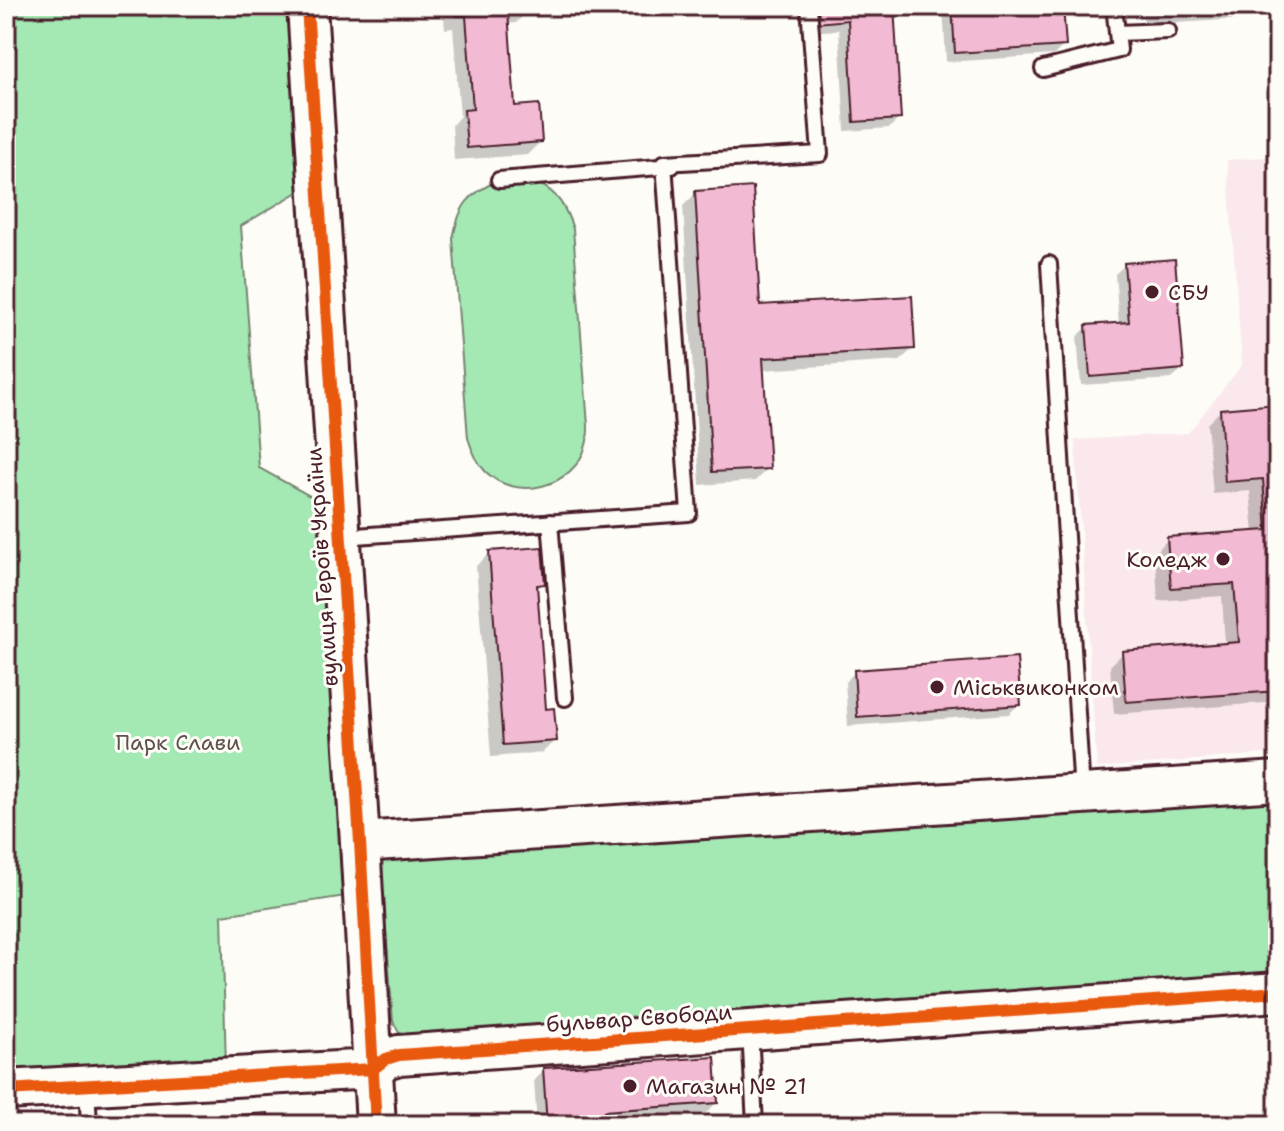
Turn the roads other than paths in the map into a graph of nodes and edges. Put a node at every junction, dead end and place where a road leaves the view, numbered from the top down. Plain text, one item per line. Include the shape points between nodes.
1 (307, 6) edge
2 (809, 6) edge
3 (1114, 6) edge
4 (1168, 31) dead end
5 (1117, 33) junction
6 (1043, 69) dead end
7 (820, 154) junction
8 (499, 180) dead end
9 (1049, 264) dead end
10 (550, 522) junction
11 (340, 537) junction
12 (565, 698) dead end
13 (1278, 781) edge
14 (1082, 794) junction
15 (360, 842) junction
16 (1278, 992) edge
17 (750, 1030) junction
18 (373, 1069) junction
19 (87, 1085) junction
20 (6, 1090) edge
21 (89, 1125) edge
22 (376, 1125) edge
23 (755, 1125) edge

1 - 11 street, вулиця Героїв України
2 - 7 lane
3 - 5 lane
4 - 5 lane
5 - 6 lane via 1119,50
7 - 8 lane
7 - 10 lane via 664,163 689,513
9 - 14 lane
10 - 11 lane
10 - 12 lane
11 - 15 street, вулиця Героїв України
13 - 14 street
14 - 15 street
15 - 18 street, вулиця Героїв України
16 - 17 street, бульвар Свободи
17 - 18 street, бульвар Свободи via 399,1055
17 - 23 lane
18 - 19 street, бульвар Свободи
18 - 22 street, вулиця Героїв України
19 - 20 street, бульвар Свободи
19 - 21 lane

